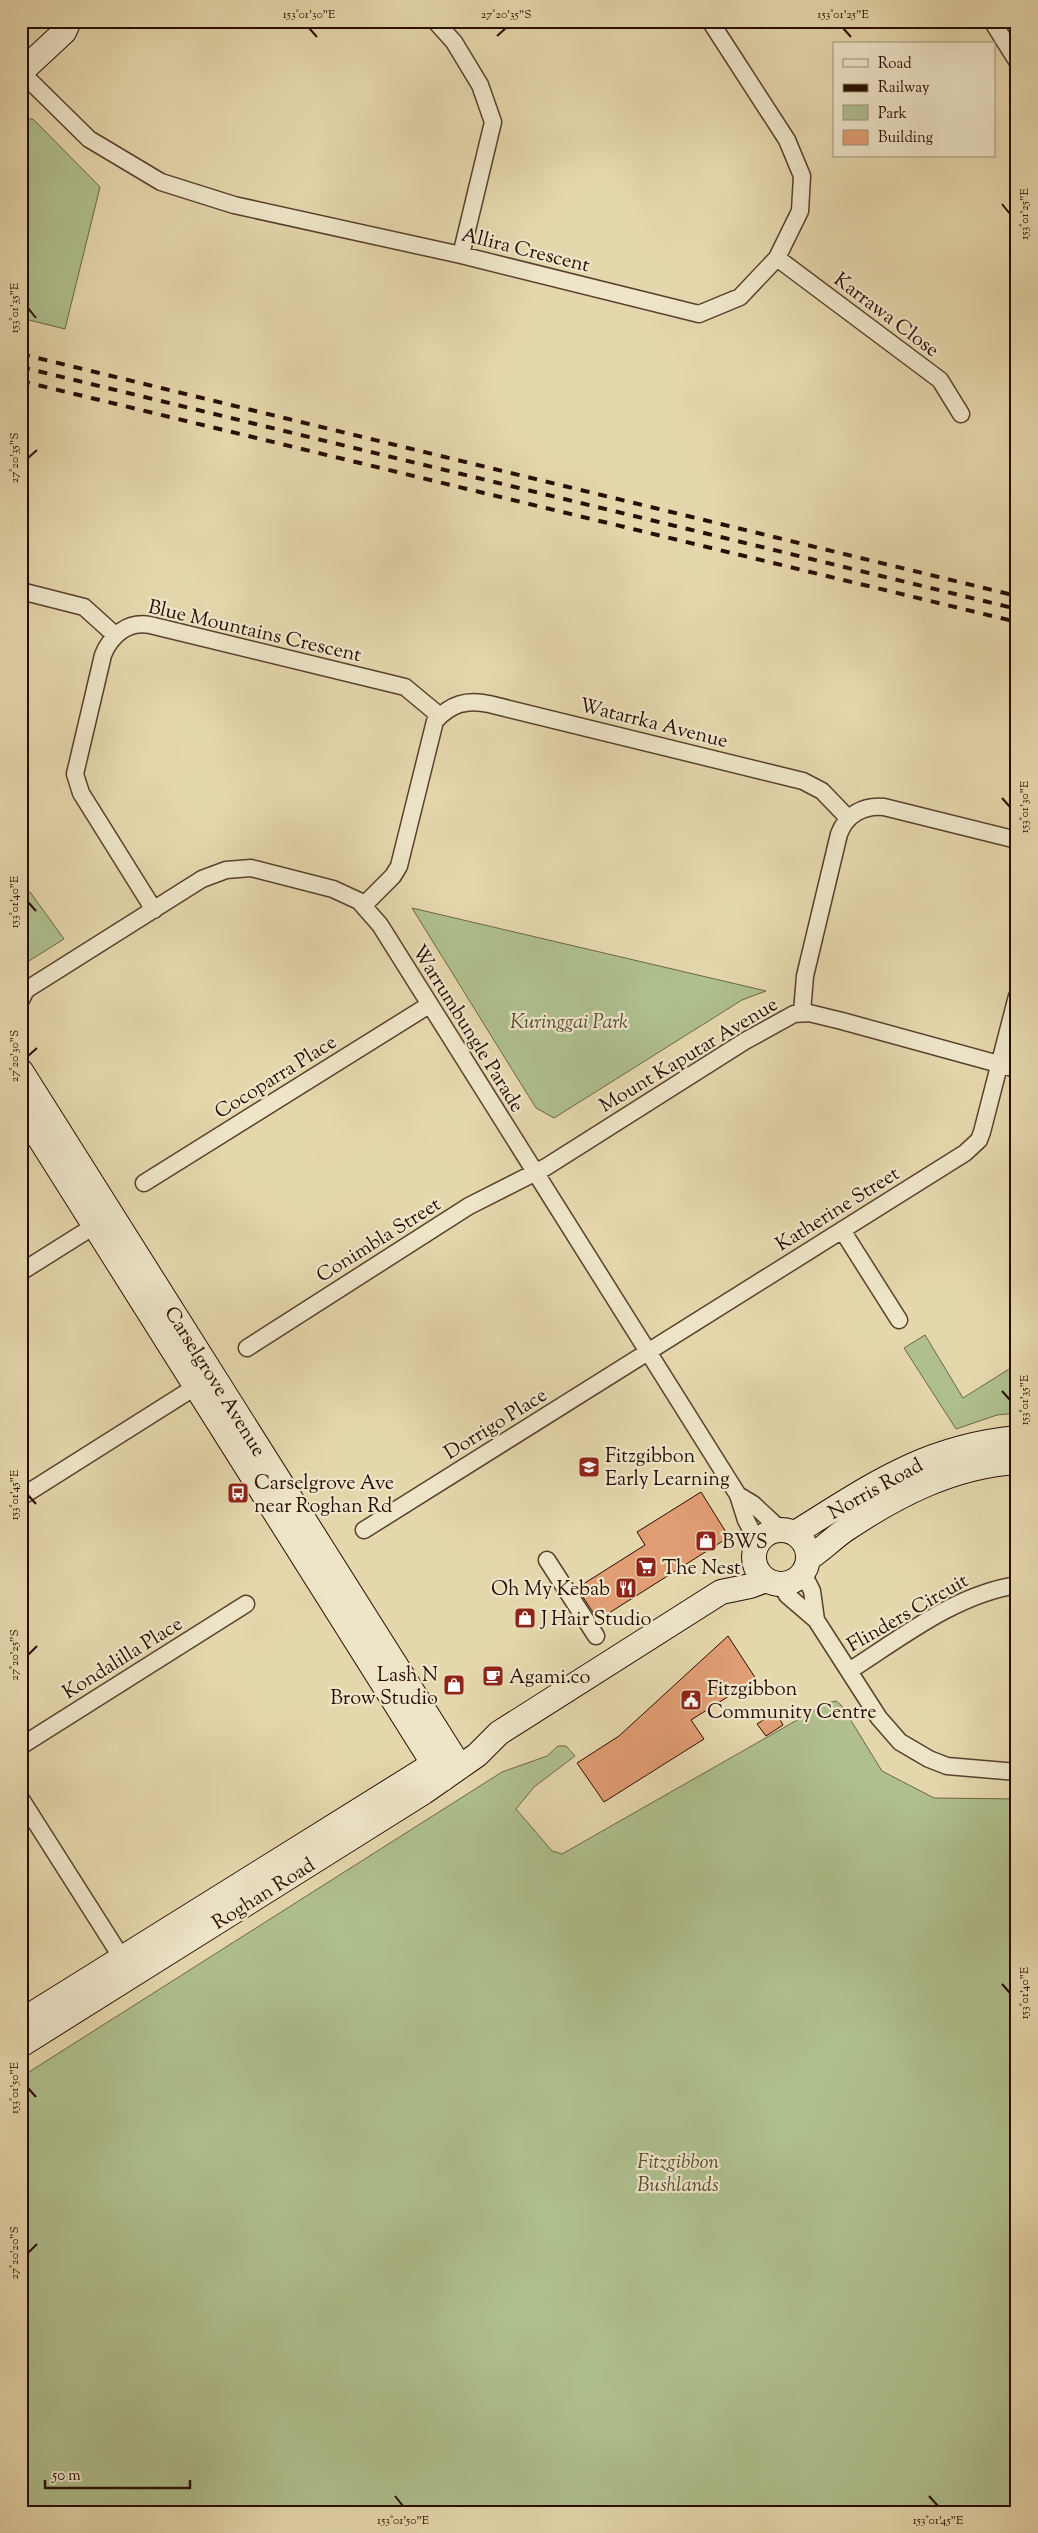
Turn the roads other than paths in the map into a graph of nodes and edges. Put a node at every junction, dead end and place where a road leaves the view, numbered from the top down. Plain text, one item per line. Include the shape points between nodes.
1 (70, 21) edge
2 (435, 21) edge
3 (710, 21) edge
4 (992, 21) edge
5 (1017, 61) edge
6 (21, 72) edge
7 (461, 254) junction
8 (777, 258) junction
9 (961, 414) dead end
10 (21, 591) edge
11 (115, 635) junction
12 (440, 716) junction
13 (848, 818) junction
14 (1017, 840) edge
15 (364, 906) junction
16 (154, 910) junction
17 (23, 994) edge
18 (1017, 996) edge
19 (429, 1005) junction
20 (802, 1012) junction
21 (1000, 1063) junction
22 (1017, 1069) edge
23 (21, 1071) edge
24 (21, 1109) edge
25 (535, 1173) junction
26 (144, 1183) dead end
27 (103, 1220) junction
28 (842, 1230) junction
29 (21, 1272) edge
30 (899, 1320) dead end
31 (246, 1348) dead end
32 (648, 1352) junction
33 (205, 1381) junction
34 (1017, 1438) edge
35 (1017, 1462) edge
36 (738, 1495) junction
37 (21, 1497) edge
38 (364, 1530) dead end
39 (788, 1531) junction
40 (756, 1550) junction
41 (547, 1560) dead end
42 (806, 1565) junction
43 (774, 1582) junction
44 (1017, 1585) edge
45 (721, 1592) junction
46 (246, 1604) dead end
47 (816, 1620) junction
48 (596, 1636) dead end
49 (849, 1671) junction
50 (21, 1746) edge
51 (447, 1766) junction
52 (1017, 1772) edge
53 (21, 1799) edge
54 (127, 1967) junction
55 (21, 2021) edge
56 (21, 2045) edge

1 - 6 main road via 64,32
2 - 7 street via 454,42 480,86 493,122
3 - 8 street, Allira Crescent via 787,140 802,176 800,210
4 - 5 street
6 - 7 street, Allira Crescent via 89,139 161,182 234,205
7 - 8 street, Allira Crescent via 699,314 740,298
8 - 9 street, Karrawa Close via 940,380
10 - 11 street via 84,608
11 - 12 street, Blue Mountains Crescent via 130,626 150,625 405,687
11 - 16 street via 104,655 75,774 81,793
12 - 13 street, Watarrka Avenue via 460,702 476,701 802,780 822,791
12 - 15 street via 430,736 399,866
13 - 14 street via 868,807 884,807
13 - 20 street via 839,834 805,976
15 - 16 street, Warrumbungle Parade via 353,897 333,889 251,868 239,868 207,877
15 - 19 street, Warrumbungle Parade via 380,925
16 - 17 street, Warrumbungle Parade
18 - 21 street, Katherine Street
19 - 25 street, Warrumbungle Parade
19 - 26 street, Cocoparra Place
20 - 21 street, Mount Kaputar Avenue
20 - 25 street, Mount Kaputar Avenue via 774,1024
21 - 22 street, Mount Kaputar Avenue
21 - 28 street, Katherine Street via 982,1132 972,1147
23 - 27 main road, Carselgrove Avenue
24 - 27 main road, Carselgrove Avenue
25 - 31 street, Conimbla Street via 469,1206
25 - 32 street, Warrumbungle Parade
27 - 29 street
27 - 33 main road, Carselgrove Avenue
28 - 30 street
28 - 32 street, Katherine Street
32 - 36 street, Warrumbungle Parade
32 - 38 street, Dorrigo Place
33 - 37 street
33 - 51 main road, Carselgrove Avenue
34 - 39 main road, Norris Road via 966,1446 916,1462
35 - 42 main road, Norris Road via 959,1472 908,1492 844,1531
36 - 39 street, Warrumbungle Parade
36 - 40 street, Warrumbungle Parade
39 - 40 main road via 764,1536
39 - 42 main road via 805,1543
40 - 43 main road via 760,1574
40 - 45 main road, Roghan Road
41 - 48 street
42 - 43 main road via 790,1583
42 - 47 street, Flinders Circuit
43 - 45 main road, Roghan Road
43 - 47 street, Flinders Circuit
44 - 49 street, Flinders Circuit via 965,1599
45 - 51 main road, Roghan Road
46 - 50 street, Kondalilla Place
47 - 49 street, Flinders Circuit
49 - 52 street, Flinders Circuit via 890,1732 912,1750 947,1766
51 - 54 main road, Roghan Road
53 - 54 street
54 - 55 main road, Roghan Road
54 - 56 main road, Roghan Road

